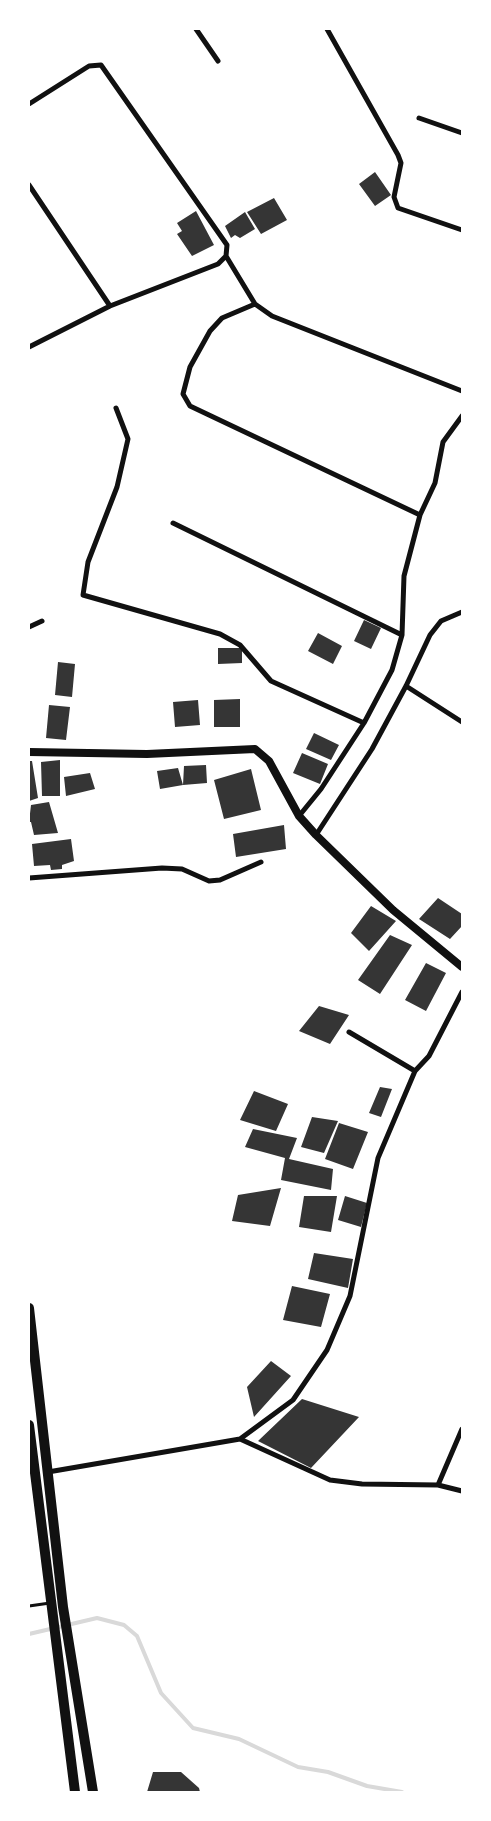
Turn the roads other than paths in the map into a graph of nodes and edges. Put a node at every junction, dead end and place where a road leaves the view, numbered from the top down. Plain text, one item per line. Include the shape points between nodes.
1 (196, 29) edge
2 (327, 29) edge
3 (218, 62) dead end
4 (29, 104) edge
5 (419, 118) dead end
6 (462, 133) edge
7 (29, 185) edge
8 (462, 230) edge
9 (226, 256) junction
10 (255, 304) junction
11 (110, 306) junction
12 (29, 347) edge
13 (462, 391) edge
14 (116, 408) dead end
15 (462, 416) edge
16 (420, 515) junction
17 (173, 523) dead end
18 (462, 612) edge
19 (42, 621) dead end
20 (29, 627) edge
21 (402, 635) junction
22 (406, 686) junction
23 (462, 722) edge
24 (364, 723) junction
25 (29, 752) edge
26 (299, 816) junction
27 (316, 835) junction
28 (260, 862) dead end
29 (29, 878) edge
30 (462, 967) edge
31 (462, 992) edge
32 (349, 1032) dead end
33 (415, 1070) junction
34 (29, 1308) edge
35 (29, 1425) edge
36 (462, 1429) edge
37 (240, 1439) junction
38 (48, 1472) junction
39 (438, 1485) junction
40 (462, 1491) edge
41 (58, 1605) junction
42 (29, 1606) edge
43 (75, 1792) edge
44 (93, 1792) edge

1 - 3 street
2 - 8 street via 398,154 401,164 394,197 398,208
4 - 9 street via 89,66 101,65 220,234 226,245
5 - 6 street
7 - 11 street
9 - 10 street
9 - 11 street via 218,264
10 - 13 street via 272,316
10 - 16 street via 222,318 210,330 190,367 183,394 190,406
11 - 12 street
14 - 24 street via 128,439 116,487 88,562 82,595 220,634 240,645 271,681
15 - 16 street via 443,442 434,483
16 - 21 street via 404,576
17 - 21 street
18 - 22 street via 441,621 430,635
19 - 20 street
21 - 24 street via 392,670
22 - 23 street
22 - 27 street via 372,749
24 - 26 street via 321,789
25 - 26 street via 147,754 256,749 269,761
26 - 27 street
27 - 30 street via 393,910
28 - 29 street via 220,880 209,881 182,869 162,868
31 - 33 street via 429,1056
32 - 33 street
33 - 37 street via 378,1158 350,1296 327,1350 293,1400
34 - 38 main road
35 - 41 main road
36 - 39 street
37 - 38 street
37 - 39 street via 330,1480 362,1484
38 - 41 main road
39 - 40 street
41 - 42 lane
41 - 43 main road via 57,1641
41 - 44 main road via 70,1638

